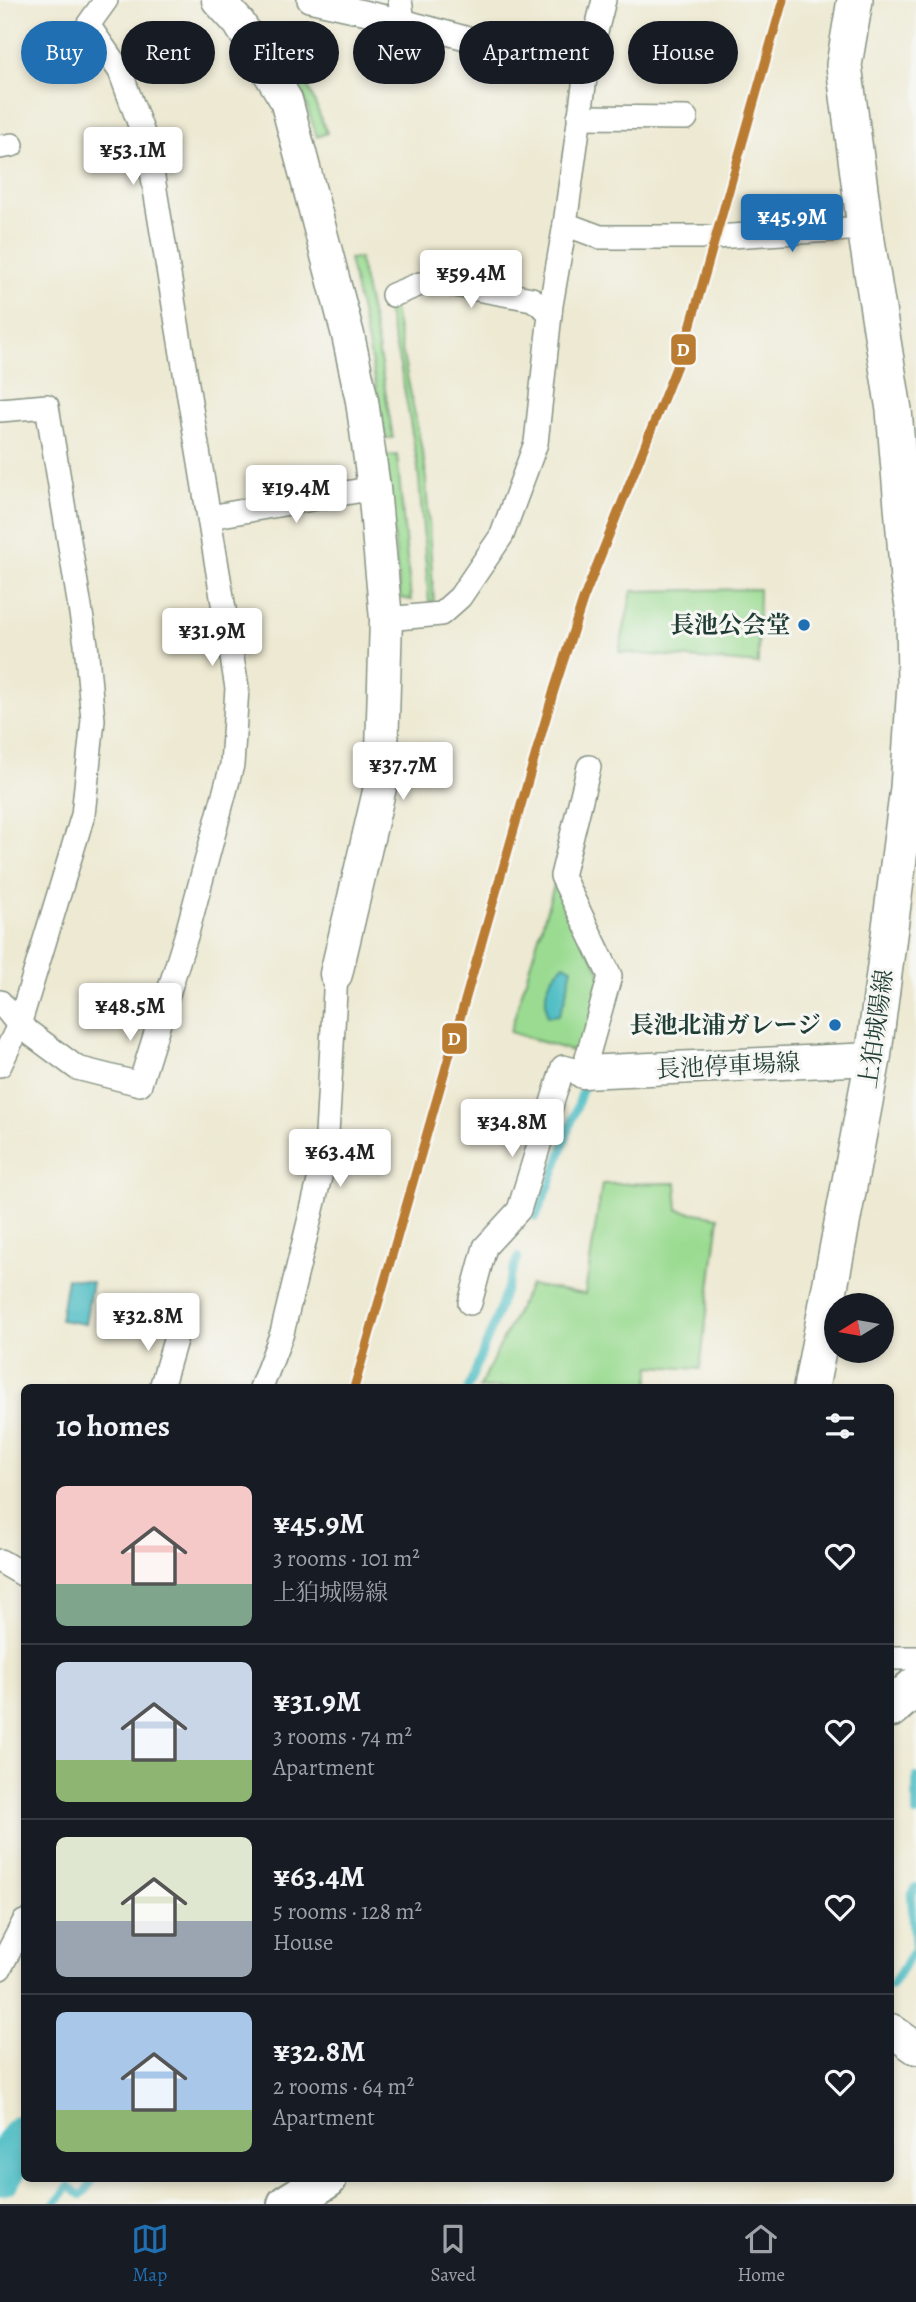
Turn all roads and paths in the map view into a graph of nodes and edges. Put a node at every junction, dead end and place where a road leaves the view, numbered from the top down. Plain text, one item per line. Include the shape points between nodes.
1 (106, 0) edge
2 (218, 0) edge
3 (309, 0) edge
4 (604, 0) edge
5 (855, 0) edge
6 (402, 10) edge
7 (599, 21) edge
8 (459, 29) edge
9 (584, 84) edge
10 (579, 117) junction
11 (686, 118) dead end
12 (565, 224) junction
13 (865, 228) junction
14 (393, 295) dead end
15 (550, 312) junction
16 (0, 410) edge
17 (374, 488) junction
18 (210, 517) junction
19 (386, 619) junction
20 (589, 767) dead end
21 (912, 789) edge
22 (336, 974) joint
23 (0, 1002) edge
24 (19, 1025) junction
25 (873, 1059) junction
26 (0, 1065) edge
27 (583, 1072) junction
28 (470, 1303) dead end
29 (178, 1330) dead end
30 (162, 1384) edge
31 (263, 1384) edge
32 (812, 1384) edge
33 (0, 1561) edge
34 (21, 1573) edge
35 (894, 1658) edge
36 (916, 1658) edge
37 (916, 1686) edge
38 (894, 1705) edge
39 (21, 1928) edge
40 (0, 1968) edge
41 (894, 2032) edge
42 (916, 2048) edge
43 (322, 2182) edge
44 (287, 2204) edge

1 - 18 street via 88,25 120,71 148,146
2 - 17 street via 239,23 286,100 348,335
3 - 6 street
4 - 7 street
5 - 13 main road, 上狛城陽線 via 844,65
6 - 8 street
9 - 10 street
10 - 11 street
10 - 12 street
12 - 13 street via 600,237 715,237
12 - 15 street
13 - 21 main road, 上狛城陽線 via 894,410 914,611
14 - 15 street via 420,284 444,283 532,299
15 - 19 street via 536,443 502,535 460,597 440,614
16 - 24 street via 47,407 86,644 93,720 83,815
17 - 18 street
17 - 19 street
18 - 24 street via 237,688 232,765 140,1084 76,1068
19 - 22 street via 381,783
20 - 27 street via 562,876 610,976
21 - 25 main road, 上狛城陽線
22 - 31 street via 326,1152 282,1333
23 - 24 street
24 - 26 street
25 - 27 street, 長池停車場線
25 - 32 main road, 上狛城陽線
27 - 28 street via 563,1067 519,1210 485,1247
29 - 30 street
33 - 34 street
35 - 36 street
37 - 38 highway
39 - 40 street
41 - 42 street
43 - 44 highway

